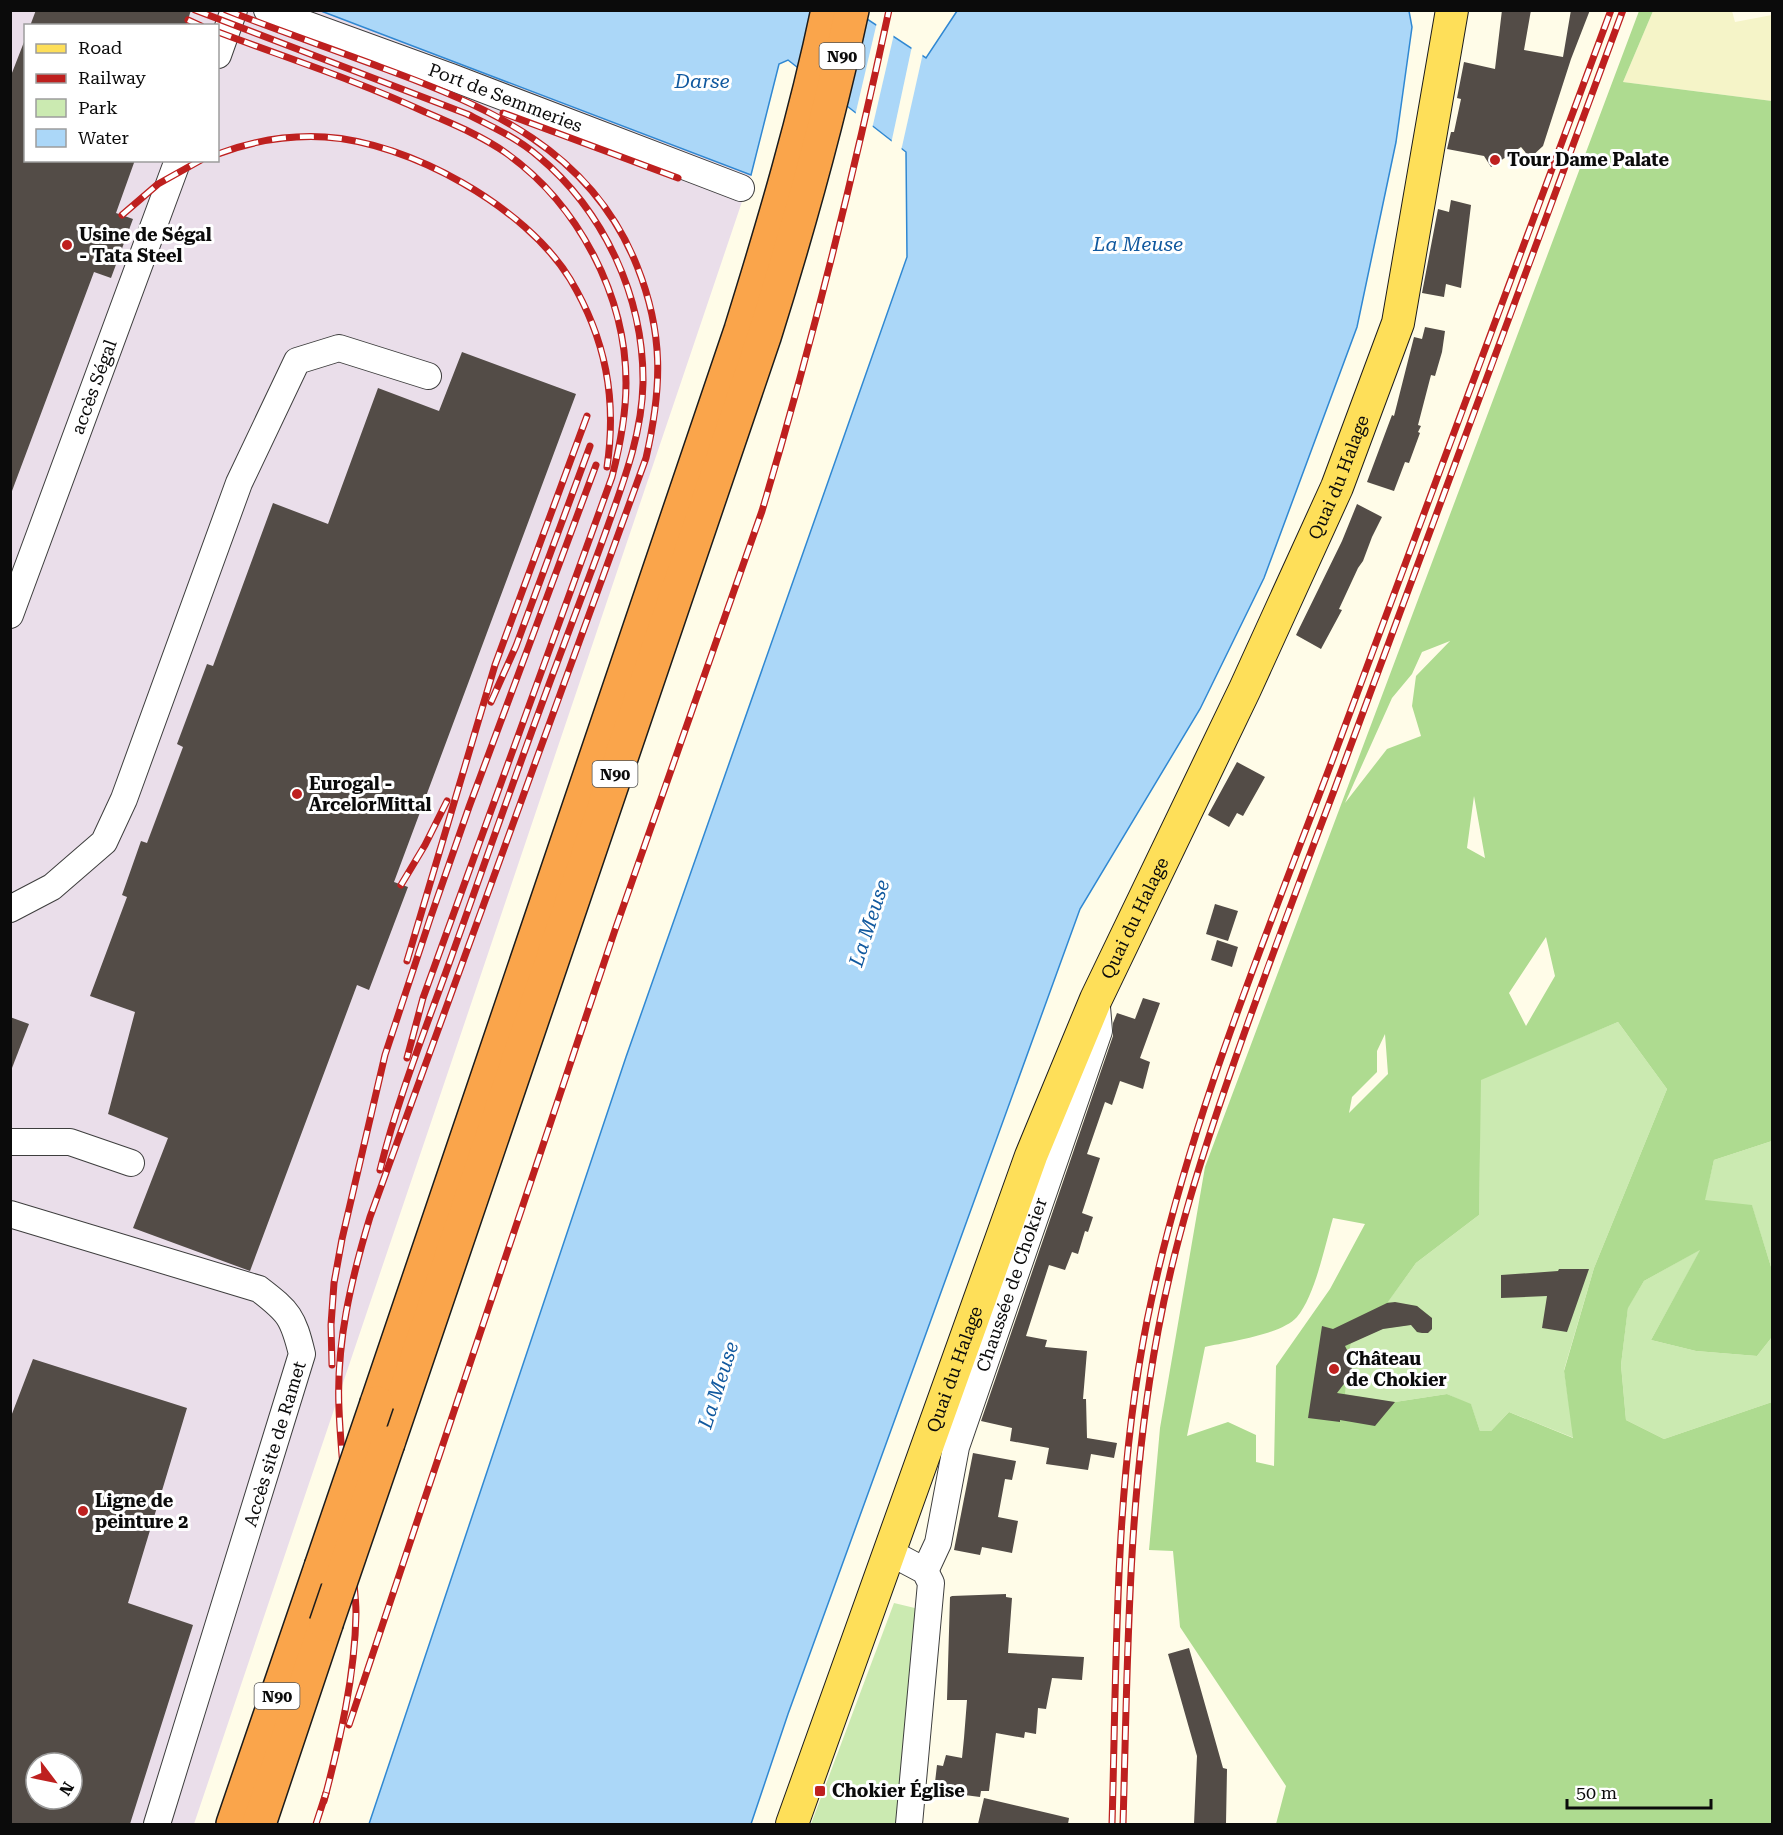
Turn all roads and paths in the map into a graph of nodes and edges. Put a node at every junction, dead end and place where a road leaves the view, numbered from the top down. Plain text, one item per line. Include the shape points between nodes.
1 (234, 10) edge
2 (267, 10) edge
3 (828, 10) edge
4 (852, 10) edge
5 (1452, 10) edge
6 (219, 52) edge
7 (822, 94) junction
8 (177, 162) edge
9 (741, 188) dead end
10 (428, 376) dead end
11 (10, 615) edge
12 (10, 909) edge
13 (1096, 999) junction
14 (10, 1142) edge
15 (131, 1163) dead end
16 (10, 1214) edge
17 (891, 1553) junction
18 (925, 1572) junction
19 (157, 1824) edge
20 (233, 1824) edge
21 (259, 1824) edge
22 (792, 1824) edge
23 (909, 1824) edge

1 - 6 street
2 - 9 street, Port de Semmeries
3 - 7 highway, N90
4 - 7 highway, N90
5 - 13 main road, Quai du Halage via 1398,323 1337,487
7 - 20 highway, N90, bridge via 776,219
7 - 21 highway, N90, bridge via 798,230 764,337
8 - 11 street, accès Ségal
10 - 12 street via 339,348 297,361 239,483 124,799 104,842 51,887
13 - 17 main road, Quai du Halage via 1031,1156
13 - 18 street, Chaussée de Chokier via 1099,1031 956,1447 938,1543
14 - 15 street via 70,1142
16 - 19 street, Accès site de Ramet via 259,1289 283,1308 295,1326 302,1354
17 - 18 street
17 - 22 main road, Quai du Halage
18 - 23 street via 931,1583

